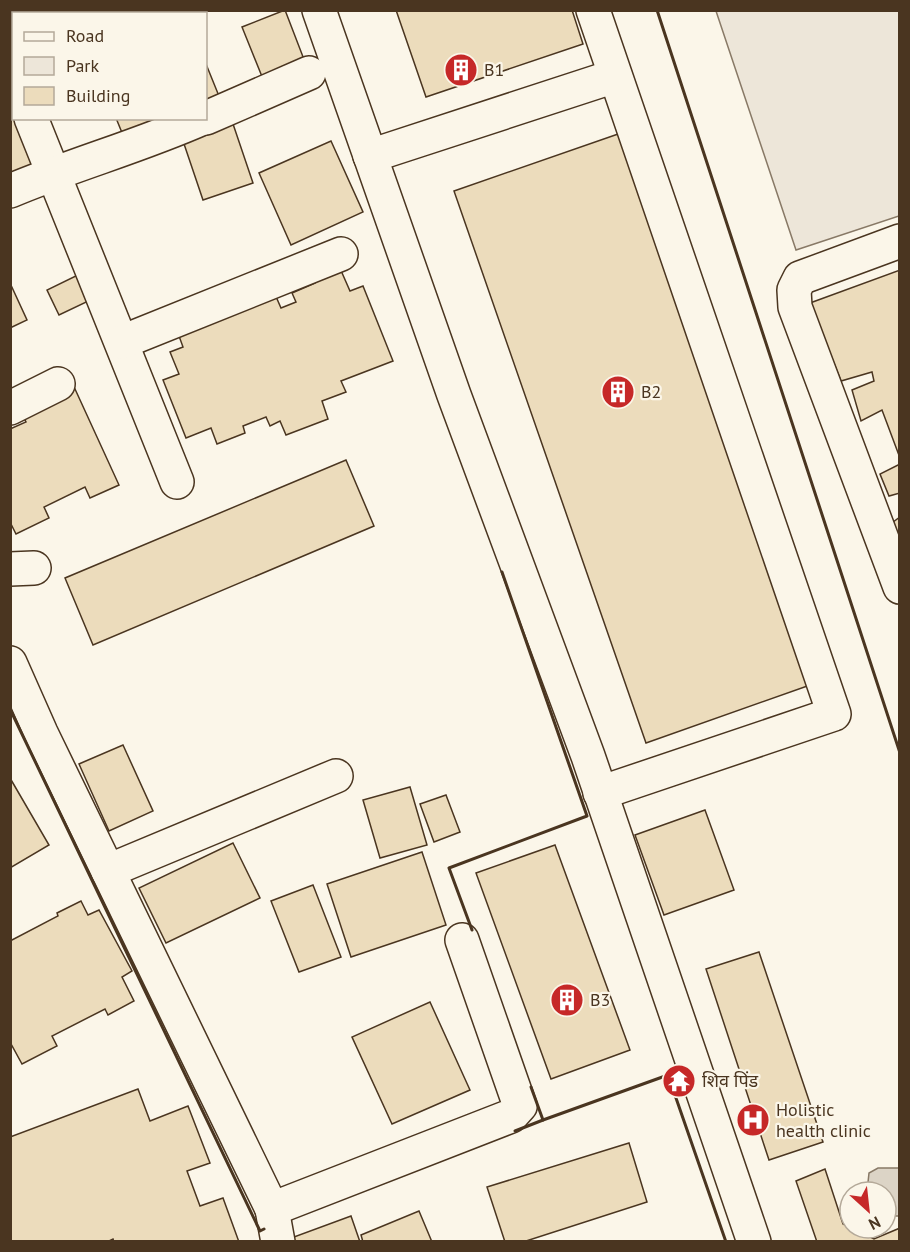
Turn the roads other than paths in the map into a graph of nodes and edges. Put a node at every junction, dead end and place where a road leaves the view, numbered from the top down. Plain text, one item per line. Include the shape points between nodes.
1 (319, 10) edge
2 (593, 10) edge
3 (309, 73) dead end
4 (615, 76) junction
5 (207, 117) edge
6 (32, 120) edge
7 (199, 120) edge
8 (370, 156) junction
9 (55, 172) junction
10 (10, 191) edge
11 (900, 241) edge
12 (341, 254) dead end
13 (122, 342) junction
14 (58, 384) dead end
15 (10, 408) edge
16 (177, 482) dead end
17 (900, 587) edge
18 (10, 663) edge
19 (336, 776) dead end
20 (600, 793) junction
21 (108, 870) junction
22 (462, 940) dead end
23 (272, 1209) junction
24 (278, 1242) edge
25 (754, 1242) edge

1 - 8 street
2 - 4 street
3 - 5 street
4 - 8 street
4 - 20 street via 834,714
6 - 9 street
7 - 9 street via 131,148
8 - 20 street
9 - 10 street
9 - 13 street
11 - 17 street via 800,278 794,290 795,307
12 - 13 street
13 - 16 street
14 - 15 street
18 - 21 street
19 - 21 street
20 - 25 street
21 - 23 street
22 - 23 street via 520,1106 511,1116
23 - 24 street

